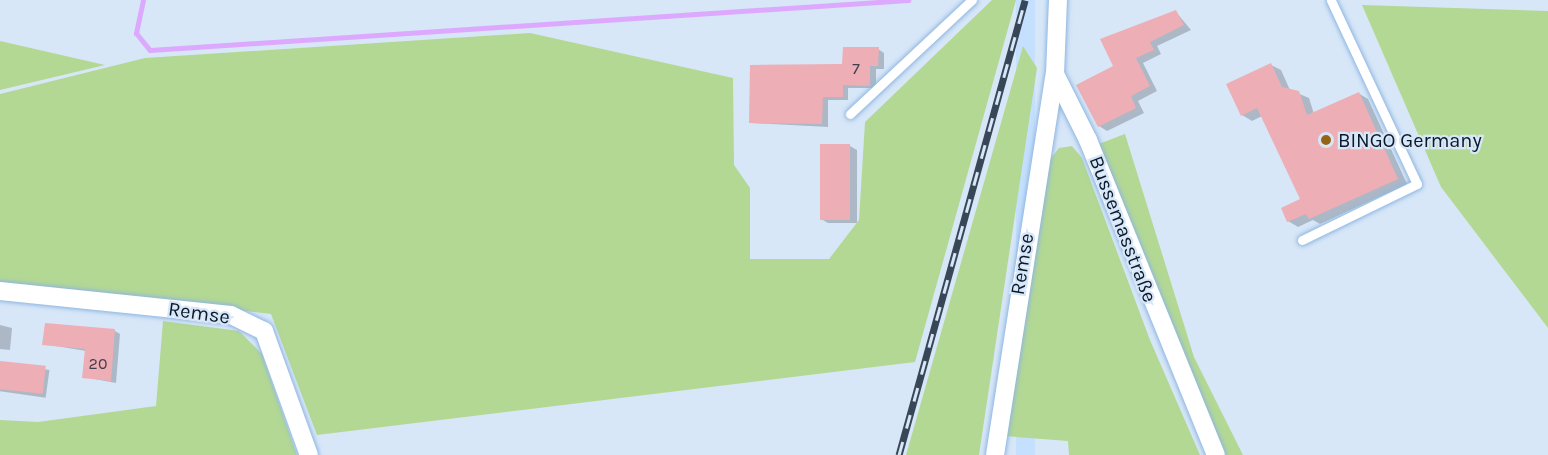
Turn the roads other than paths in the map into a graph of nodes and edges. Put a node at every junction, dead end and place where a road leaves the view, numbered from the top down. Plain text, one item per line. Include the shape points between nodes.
1 (972, 0) edge
2 (1058, 0) edge
3 (1331, 0) edge
4 (1055, 74) junction
5 (850, 114) dead end
6 (1302, 240) dead end
7 (0, 291) edge
8 (309, 455) edge
9 (995, 455) edge
10 (1216, 455) edge

1 - 5 lane
2 - 4 street, Bussemasstraße
3 - 6 lane via 1417,184
4 - 9 street, Remse
4 - 10 street, Bussemasstraße via 1088,140
7 - 8 street, Remse via 231,315 264,331

